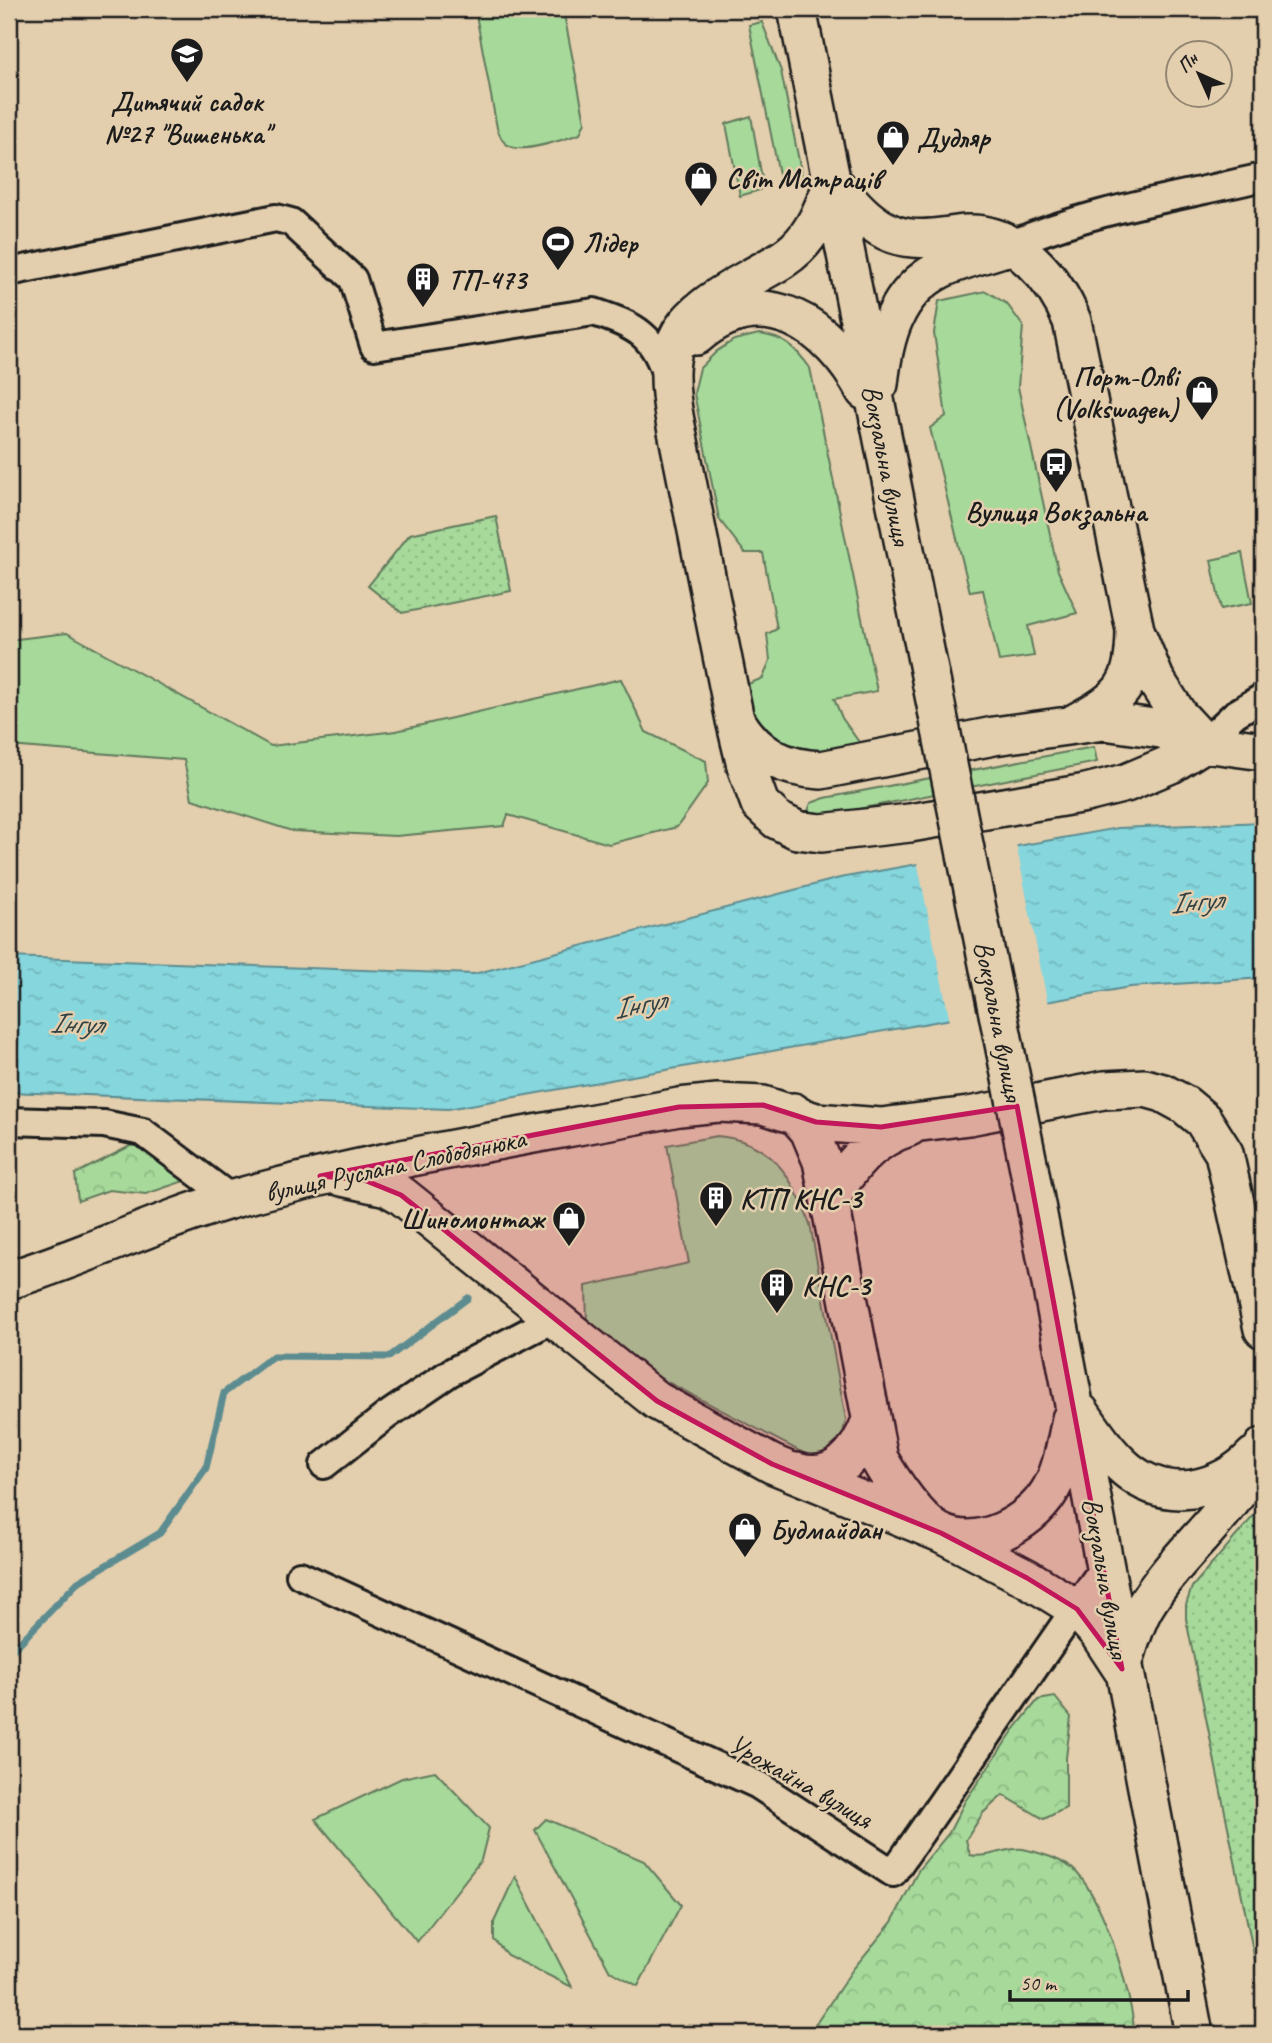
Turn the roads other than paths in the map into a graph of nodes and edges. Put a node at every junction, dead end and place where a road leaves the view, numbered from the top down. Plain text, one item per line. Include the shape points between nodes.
1 (797, 9) edge
2 (1263, 177) edge
3 (832, 183) junction
4 (1008, 246) junction
5 (9, 272) edge
6 (668, 381) junction
7 (875, 411) junction
8 (1135, 630) junction
9 (1263, 697) edge
10 (735, 720) junction
11 (1075, 723) junction
12 (1205, 743) junction
13 (1263, 751) edge
14 (793, 1112) junction
15 (9, 1121) edge
16 (920, 1123) junction
17 (320, 1176) junction
18 (232, 1199) junction
19 (830, 1200) junction
20 (9, 1280) edge
21 (553, 1319) junction
22 (1263, 1329) edge
23 (1074, 1402) junction
24 (870, 1423) junction
25 (1263, 1446) edge
26 (772, 1464) junction
27 (324, 1465) dead end
28 (940, 1533) junction
29 (1104, 1567) junction
30 (300, 1575) dead end
31 (1077, 1609) junction
32 (1122, 1669) junction
33 (1194, 2034) edge

1 - 3 main road, Вокзальна вулиця
2 - 4 street via 1075,222
3 - 4 main road via 861,214 893,234 912,239 971,234
3 - 6 main road via 817,220 798,247 776,265 723,293 682,328 670,355
3 - 7 main road, Вокзальна вулиця
4 - 7 main road via 943,268 903,300 887,335
4 - 8 main road via 1040,269 1062,298 1072,321
5 - 6 street via 276,218 290,222 353,279 374,346 594,312 649,338 660,354
6 - 7 main road via 683,351 707,327 728,316 772,311 794,316 831,343 851,365
6 - 10 main road
7 - 23 main road, Вокзальна вулиця, bridge
8 - 11 main road via 1135,656 1125,685 1113,702
8 - 12 main road via 1155,679 1178,715
9 - 12 street via 1235,714
10 - 11 main road via 771,759 821,770
10 - 12 main road via 760,804 797,830 844,833 1126,783
11 - 12 main road via 1131,723
12 - 13 main road
14 - 16 main road, вулиця Руслана Слободянюка via 836,1125
14 - 17 main road, вулиця Руслана Слободянюка via 751,1104 679,1107
14 - 19 main road via 816,1141
15 - 18 street via 104,1124 143,1132
16 - 19 main road via 874,1144 845,1173
16 - 22 main road via 1128,1087 1163,1093 1185,1105 1203,1120 1224,1153
17 - 18 main road, вулиця Руслана Слободянюка
17 - 21 main road via 363,1180 401,1195
18 - 20 main road, вулиця Руслана Слободянюка
19 - 24 main road
21 - 26 main road via 657,1401
21 - 27 street via 451,1373
23 - 25 main road via 1112,1457 1151,1487 1174,1492 1207,1487 1242,1467
23 - 28 main road via 1050,1491 1030,1515 1009,1530 984,1537
23 - 29 main road, Вокзальна вулиця
24 - 26 main road via 857,1451 845,1464 826,1473 804,1474
24 - 28 main road via 879,1459 890,1479
25 - 32 main road via 1253,1474 1143,1609
26 - 28 main road
28 - 31 main road
29 - 31 street, Урожайна вулиця
29 - 32 main road, Вокзальна вулиця
30 - 31 street, Урожайна вулиця via 758,1785 893,1872
31 - 32 main road
32 - 33 main road, Вокзальна вулиця

